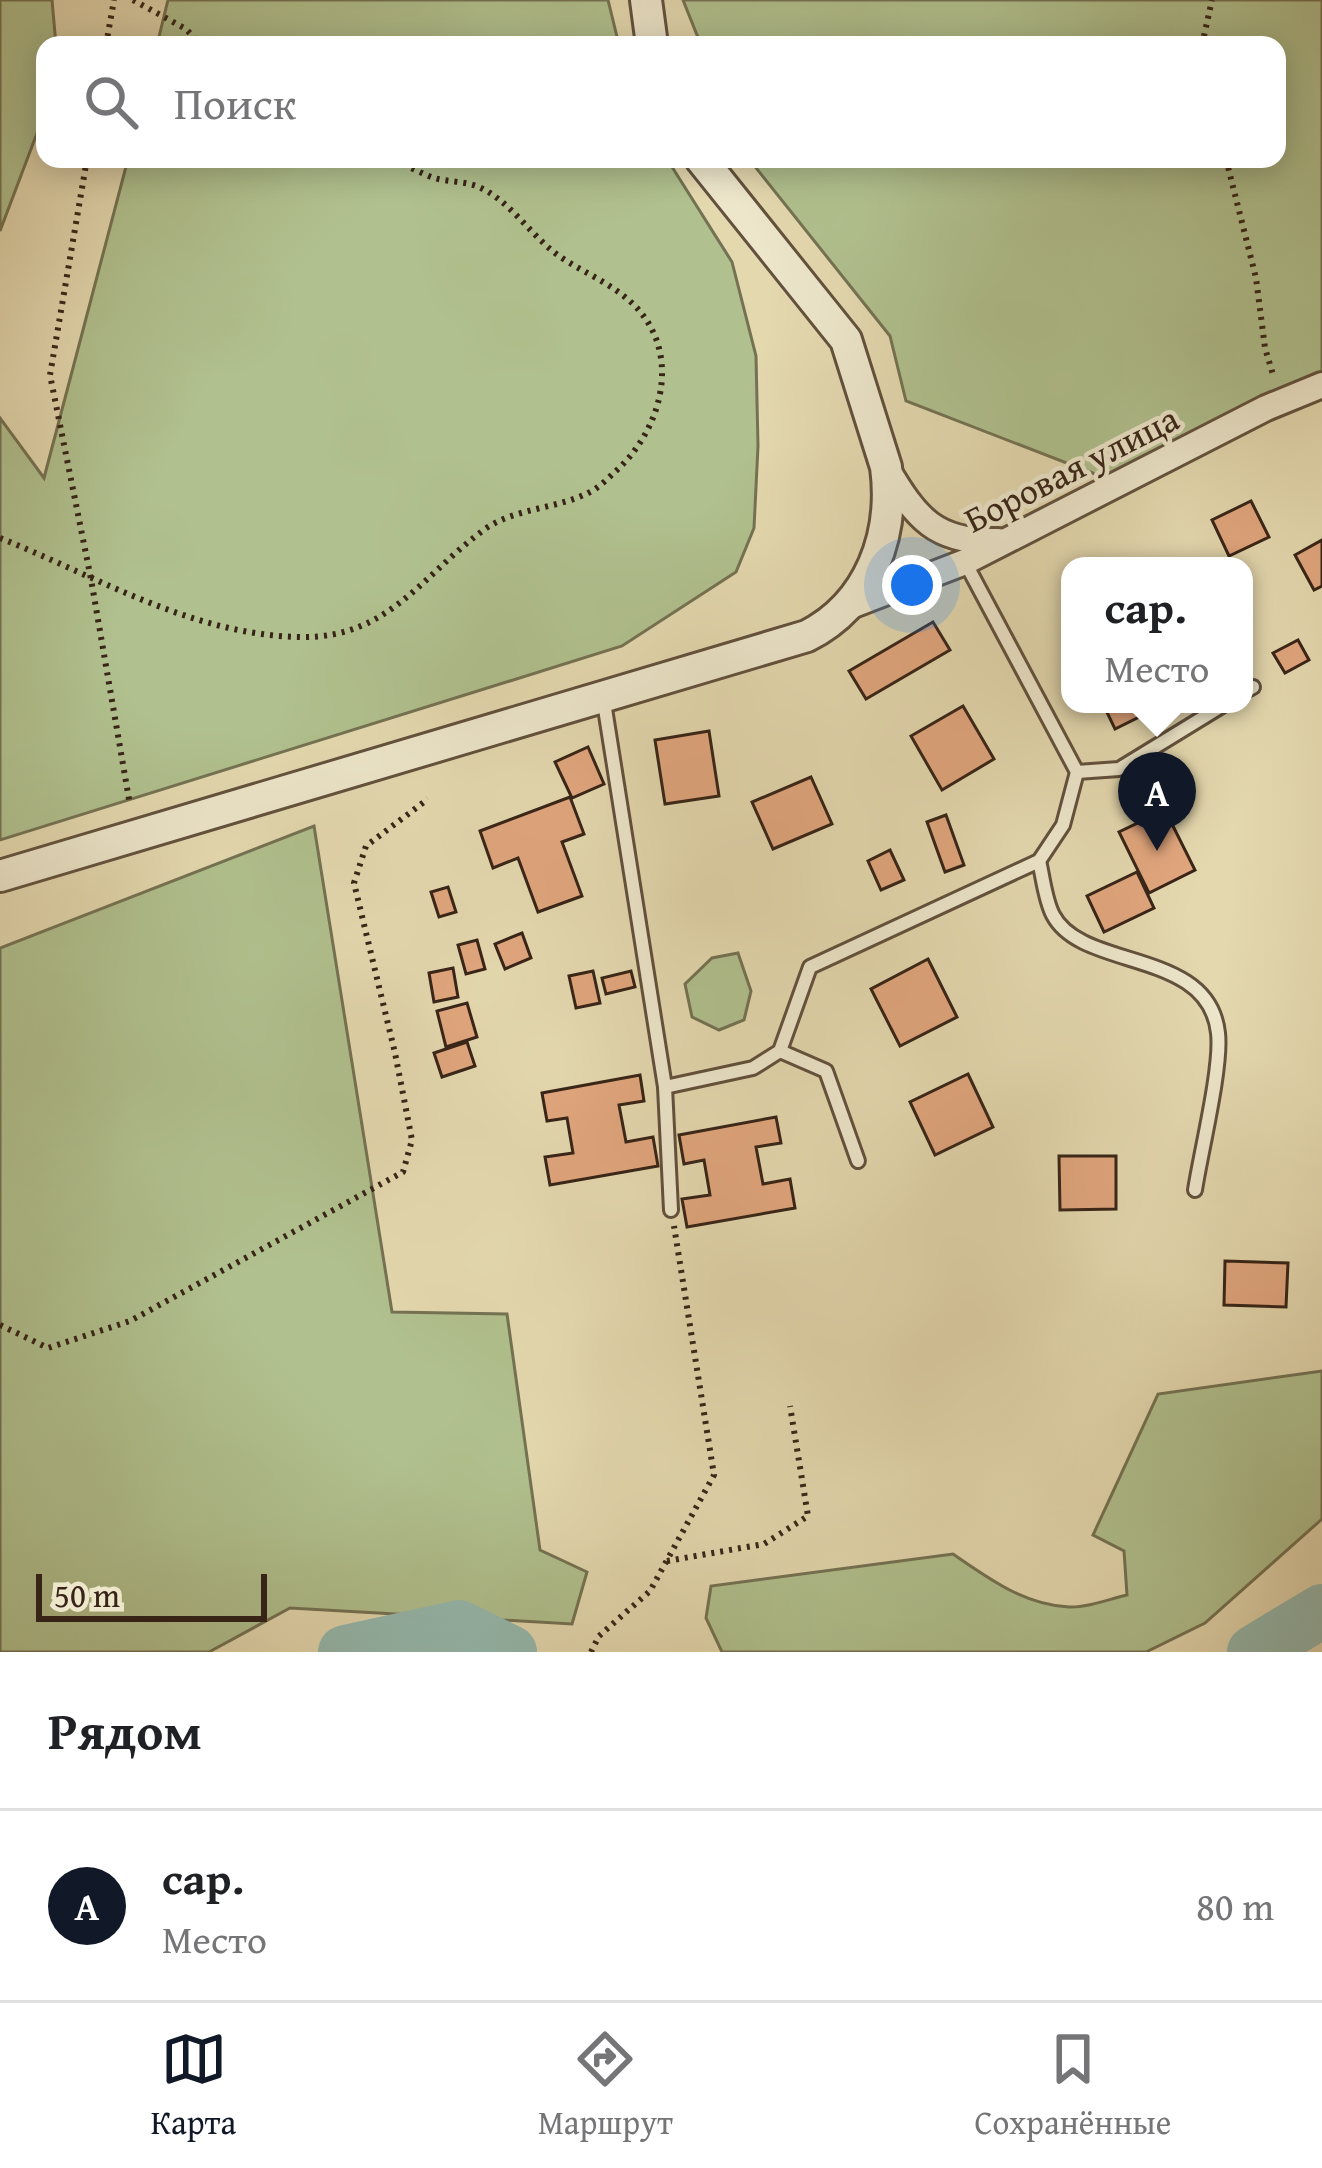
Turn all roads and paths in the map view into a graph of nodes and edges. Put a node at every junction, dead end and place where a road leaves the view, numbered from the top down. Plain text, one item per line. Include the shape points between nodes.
1 (114, 0) edge
2 (134, 0) edge
3 (646, 0) edge
4 (1212, 0) edge
5 (108, 36) edge
6 (193, 36) edge
7 (651, 36) edge
8 (1204, 36) edge
9 (85, 168) edge
10 (412, 168) edge
11 (708, 168) edge
12 (1228, 168) edge
13 (1322, 385) edge
14 (1282, 401) junction
15 (886, 467) junction
16 (0, 538) edge
17 (1000, 541) junction
18 (964, 562) junction
19 (91, 579) junction
20 (848, 607) junction
21 (603, 694) junction
22 (1210, 713) edge
23 (1077, 772) junction
24 (428, 800) dead end
25 (135, 834) junction
26 (1039, 861) junction
27 (0, 876) edge
28 (780, 1051) junction
29 (665, 1087) junction
30 (858, 1161) dead end
31 (1195, 1190) dead end
32 (671, 1210) joint
33 (0, 1325) edge
34 (790, 1406) dead end
35 (667, 1561) junction
36 (591, 1652) edge

1 - 5 path
2 - 6 path
3 - 7 street
4 - 8 path
9 - 19 path via 50,375
10 - 19 path via 478,186 560,257 641,312 662,354 662,394 621,467 590,493 489,526 408,598 353,631 304,637 238,630
11 - 15 street via 845,340
12 - 14 path
13 - 14 street, Боровая улица
14 - 17 street, Боровая улица
15 - 17 street via 924,523 970,542
15 - 20 street via 886,529
16 - 19 path
17 - 18 street, Боровая улица
18 - 20 street, Боровая улица
18 - 23 lane
19 - 25 path
20 - 21 street via 807,636
21 - 25 street
21 - 29 lane
22 - 23 lane via 1119,769
23 - 26 lane via 1063,825
24 - 33 path via 366,845 354,883 412,1140 403,1172 130,1322 48,1348
25 - 27 street
26 - 28 lane via 810,967
26 - 31 lane via 1053,916 1077,940 1184,981 1214,1009 1220,1038
28 - 29 lane via 753,1068
28 - 30 lane via 826,1071
29 - 32 lane
32 - 35 path via 713,1475
34 - 35 path via 808,1516 764,1544
35 - 36 path via 650,1591

